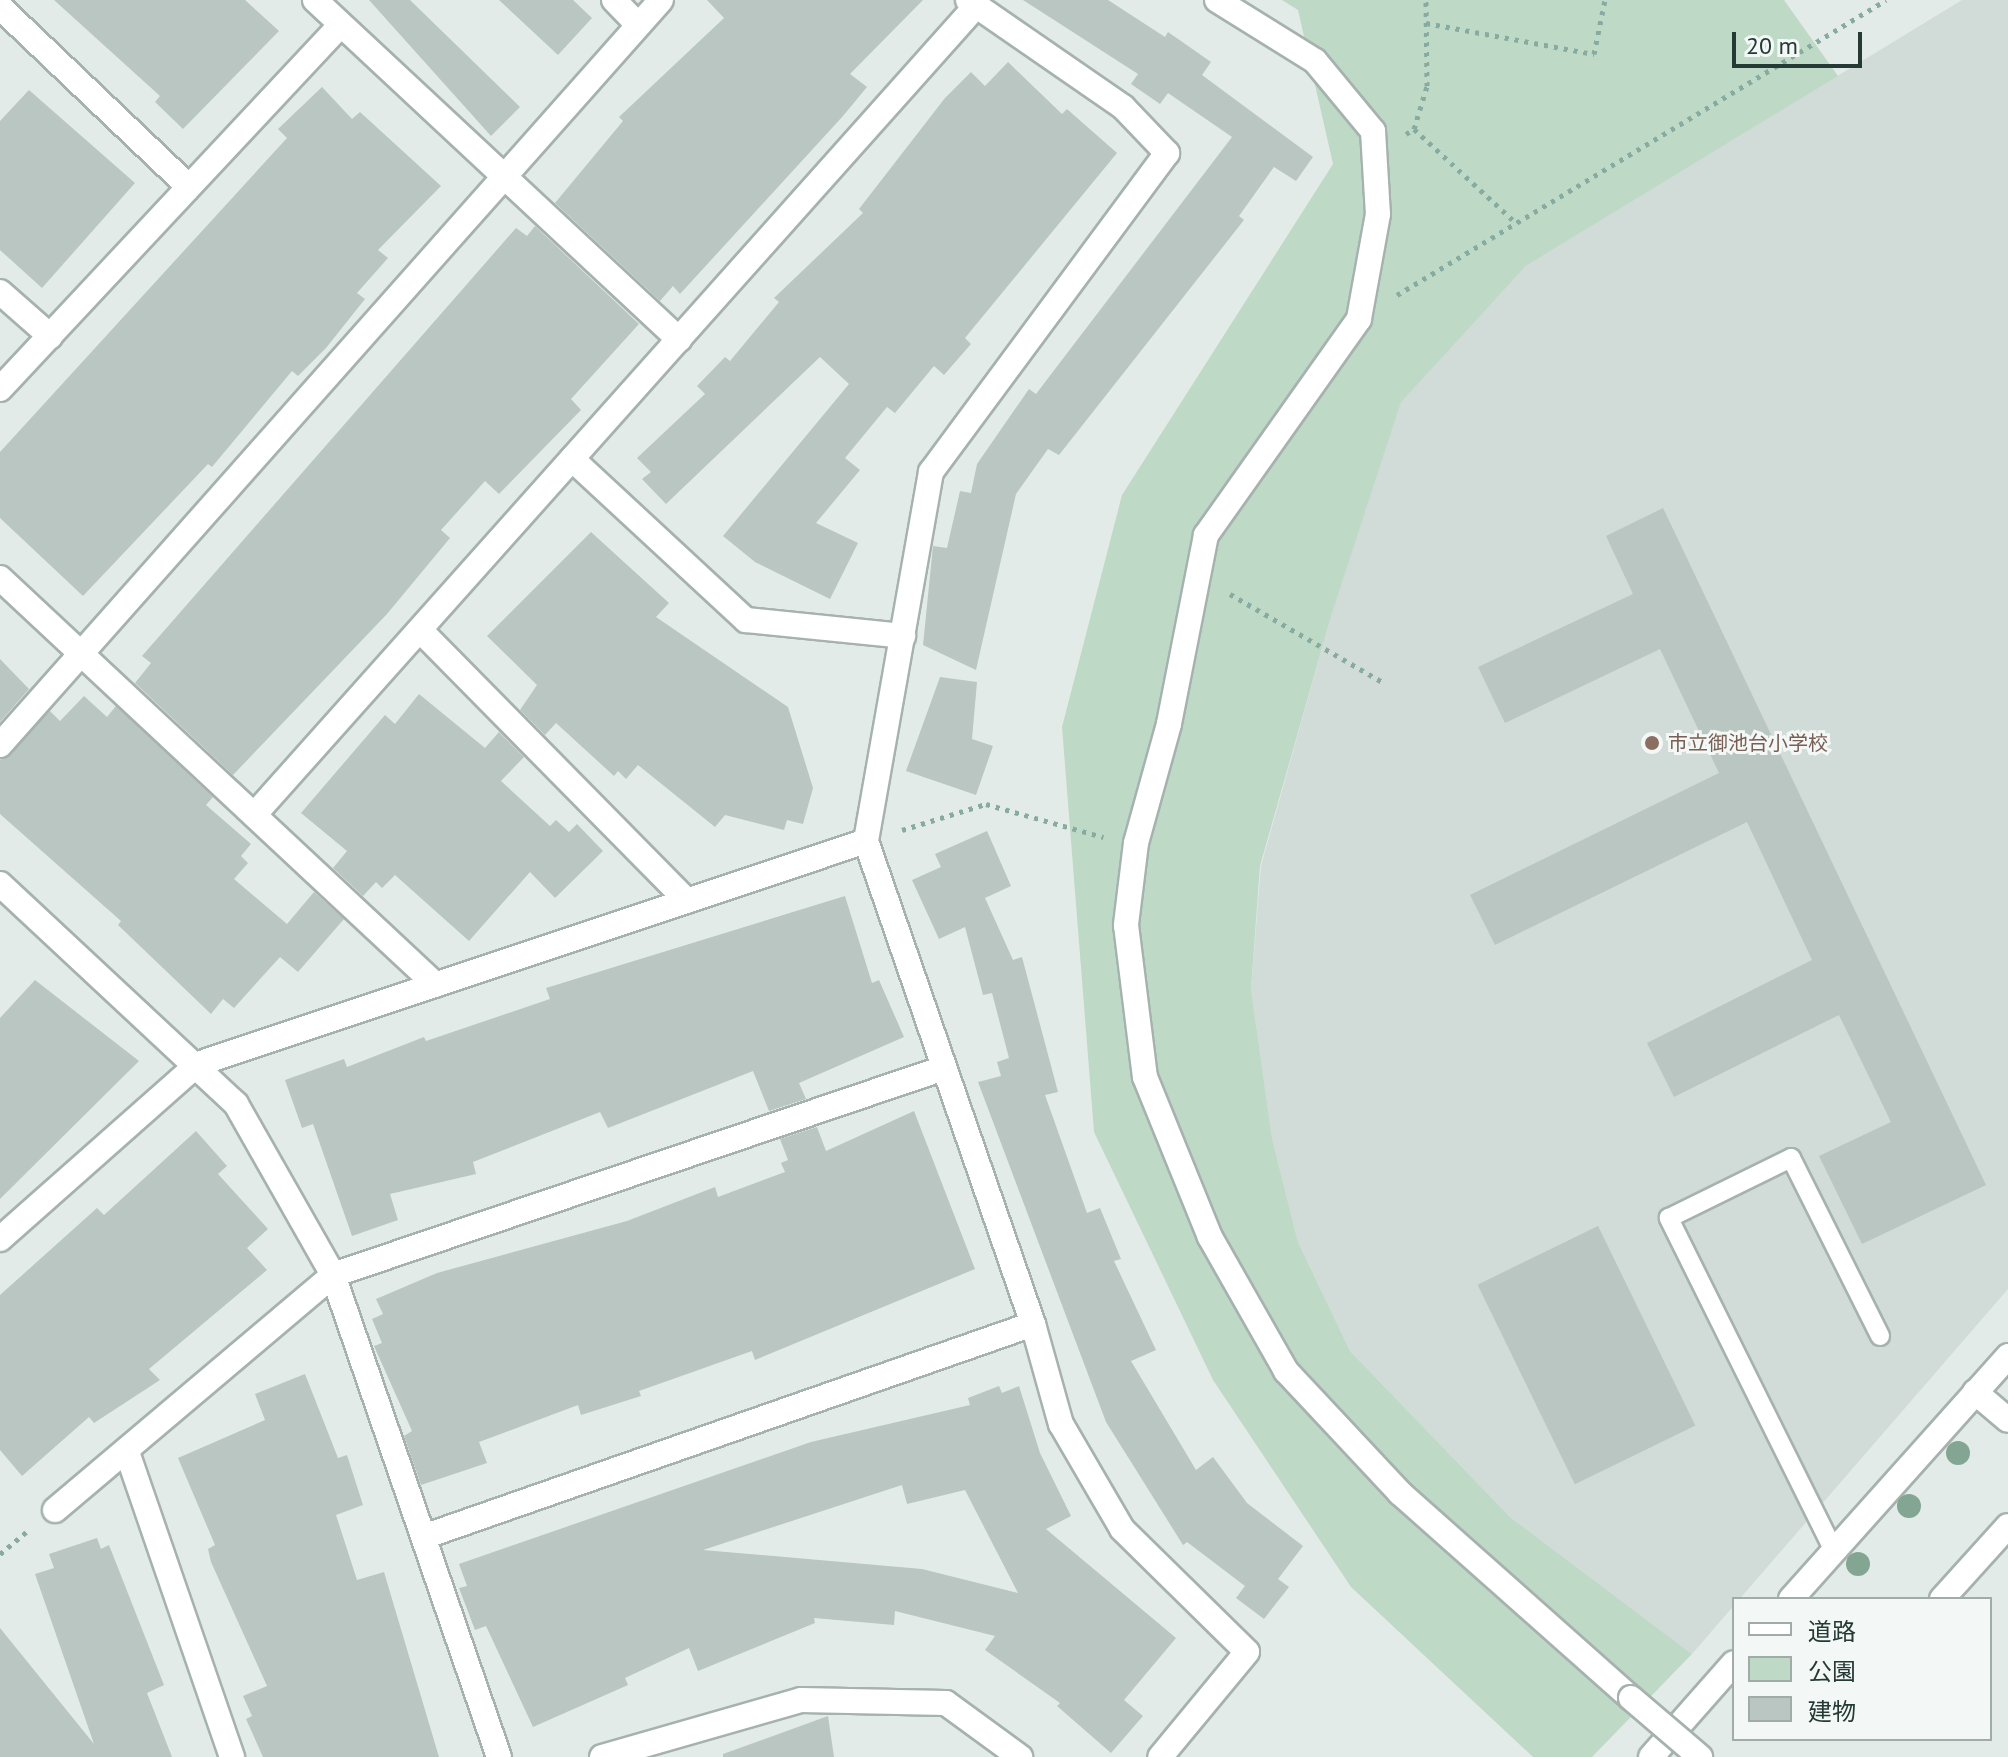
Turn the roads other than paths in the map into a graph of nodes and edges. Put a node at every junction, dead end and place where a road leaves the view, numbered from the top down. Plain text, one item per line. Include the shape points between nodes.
1 (315, 0) edge
2 (614, 0) edge
3 (661, 0) edge
4 (1217, 0) edge
5 (972, 3) edge
6 (0, 7) edge
7 (341, 25) junction
8 (638, 25) junction
9 (501, 178) junction
10 (189, 187) junction
11 (0, 292) edge
12 (50, 336) junction
13 (679, 340) junction
14 (0, 389) edge
15 (572, 459) junction
16 (0, 578) edge
17 (420, 630) junction
18 (903, 636) junction
19 (80, 648) junction
20 (0, 745) edge
21 (255, 814) junction
22 (866, 841) junction
23 (0, 884) edge
24 (687, 901) junction
25 (436, 985) junction
26 (198, 1064) junction
27 (941, 1069) junction
28 (1, 1238) edge
29 (333, 1275) junction
30 (1033, 1324) junction
31 (1880, 1336) dead end
32 (2008, 1356) edge
33 (1975, 1392) junction
34 (2008, 1420) edge
35 (127, 1452) junction
36 (55, 1510) dead end
37 (2008, 1526) edge
38 (426, 1536) junction
39 (1834, 1551) junction
40 (1793, 1597) edge
41 (1944, 1597) edge
42 (1732, 1665) edge
43 (232, 1757) edge
44 (499, 1757) edge
45 (602, 1757) edge
46 (1020, 1757) edge
47 (1160, 1757) edge
48 (1651, 1757) edge
49 (1700, 1757) edge

1 - 7 street
2 - 8 street
3 - 8 street
4 - 49 street, bridge via 1315,61 1373,131 1378,214 1359,319 1206,535 1169,724 1136,843 1126,925 1145,1077 1210,1237 1286,1371 1400,1493
5 - 13 street
5 - 18 street via 1123,107 1167,153 931,472
6 - 10 street
7 - 9 street
7 - 10 street
8 - 9 street
9 - 13 street
9 - 19 street
10 - 12 street
11 - 12 street
12 - 14 street
13 - 15 street
15 - 17 street
15 - 18 street via 746,620
16 - 19 street
17 - 21 street
17 - 24 street
18 - 22 street
19 - 20 street
19 - 21 street
21 - 25 street
22 - 24 street
22 - 27 street
23 - 26 street
24 - 25 street
25 - 26 street
26 - 28 street
26 - 29 street via 236,1104
27 - 29 street
27 - 30 street
29 - 35 street
29 - 38 street
30 - 38 street
30 - 47 street via 1061,1424 1122,1529 1247,1652
31 - 39 lane via 1791,1158 1669,1218
32 - 33 street
33 - 34 street
33 - 39 street
35 - 36 street
35 - 43 street
37 - 41 street
38 - 44 street
39 - 40 street
42 - 48 street
45 - 46 street via 801,1700 946,1703

